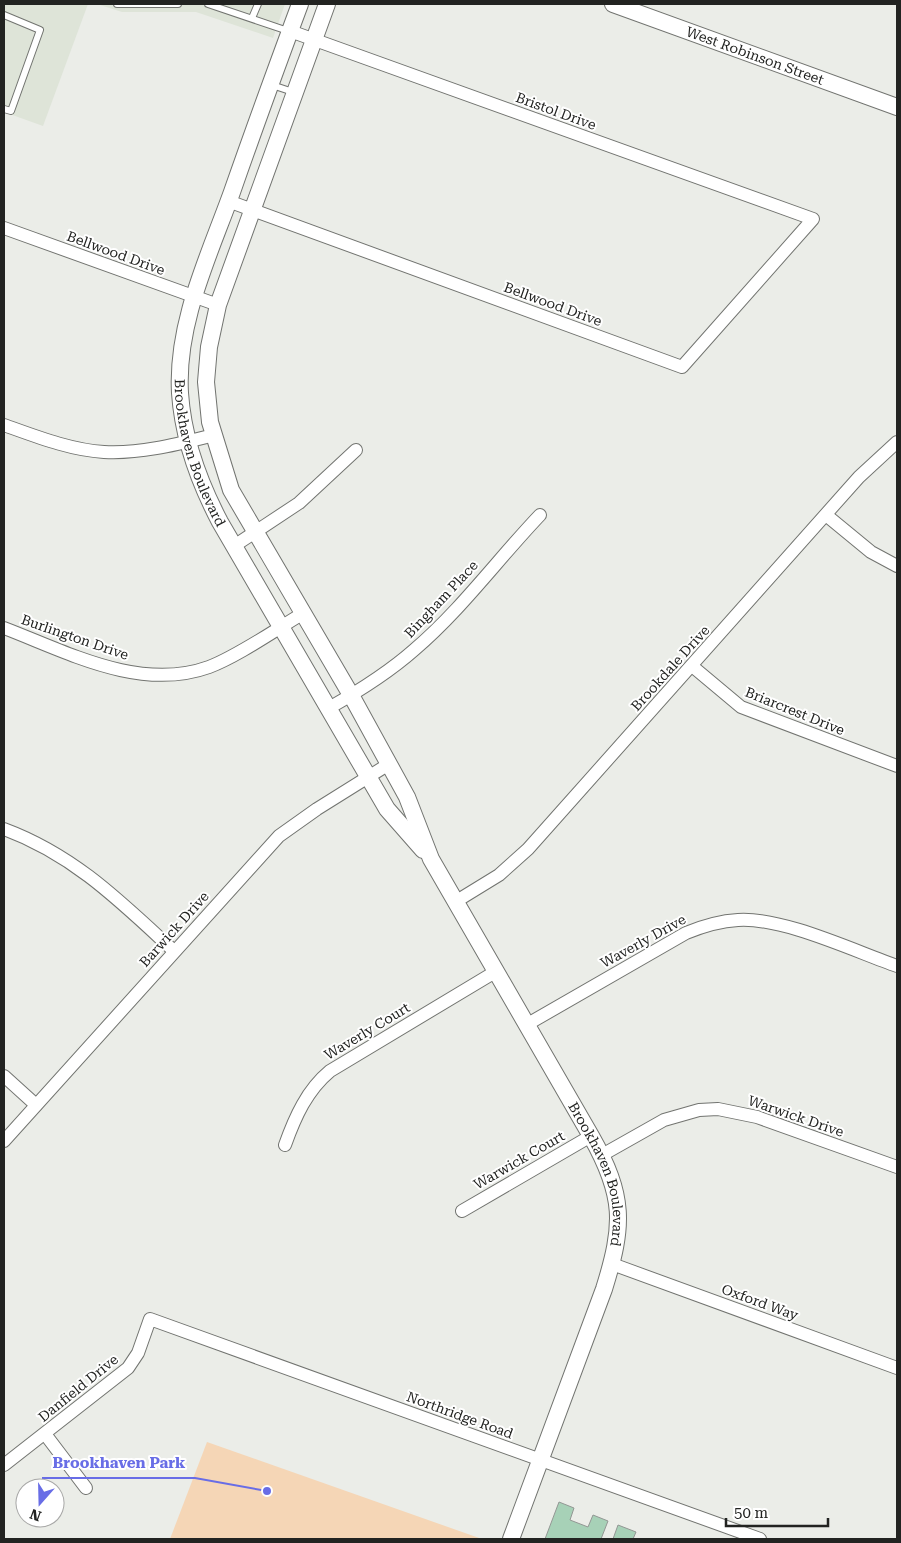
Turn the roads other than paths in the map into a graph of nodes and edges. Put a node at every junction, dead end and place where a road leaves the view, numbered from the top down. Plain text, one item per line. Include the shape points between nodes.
1 (117, 4) edge
2 (178, 4) edge
3 (208, 4) edge
4 (258, 4) edge
5 (300, 4) edge
6 (327, 4) edge
7 (613, 4) edge
8 (4, 16) edge
9 (252, 18) junction
10 (290, 31) junction
11 (314, 40) junction
12 (270, 84) junction
13 (294, 93) junction
14 (897, 107) edge
15 (4, 109) edge
16 (228, 201) junction
17 (252, 209) junction
18 (813, 219) joint
19 (4, 228) edge
20 (194, 296) junction
21 (218, 305) junction
22 (4, 425) edge
23 (214, 435) junction
24 (188, 441) junction
25 (897, 442) edge
26 (356, 450) dead end
27 (540, 515) dead end
28 (826, 515) junction
29 (256, 533) junction
30 (234, 546) junction
31 (897, 566) edge
32 (302, 614) junction
33 (280, 627) junction
34 (4, 628) edge
35 (692, 666) junction
36 (351, 695) junction
37 (329, 708) junction
38 (389, 764) junction
39 (897, 766) edge
40 (368, 777) junction
41 (4, 829) edge
42 (431, 859) junction
43 (455, 902) junction
44 (174, 951) junction
45 (897, 966) edge
46 (495, 972) junction
47 (526, 1025) junction
48 (4, 1076) edge
49 (36, 1105) junction
50 (591, 1136) junction
51 (4, 1140) edge
52 (285, 1145) dead end
53 (602, 1155) junction
54 (897, 1168) edge
55 (462, 1211) dead end
56 (612, 1264) junction
57 (150, 1319) joint
58 (897, 1368) edge
59 (45, 1434) junction
60 (540, 1460) junction
61 (4, 1465) edge
62 (86, 1488) dead end
63 (511, 1539) edge
64 (760, 1539) edge

1 - 2 lane
3 - 9 lane
4 - 9 lane
5 - 10 street, Brookhaven Boulevard
6 - 11 street, Brookhaven Boulevard
7 - 14 street, West Robinson Street
8 - 15 lane via 40,30 11,112
9 - 10 lane
10 - 11 street, Bristol Drive
10 - 12 street, Brookhaven Boulevard
11 - 13 street, Brookhaven Boulevard
11 - 18 street, Bristol Drive
12 - 13 lane
12 - 16 street, Brookhaven Boulevard
13 - 17 street, Brookhaven Boulevard
16 - 17 street, Bellwood Drive
16 - 20 street, Brookhaven Boulevard
17 - 18 street, Bellwood Drive via 682,367
17 - 21 street, Brookhaven Boulevard
19 - 20 street, Bellwood Drive
20 - 21 street, Bellwood Drive
20 - 24 street, Brookhaven Boulevard via 185,333 180,392
21 - 23 street, Brookhaven Boulevard via 206,382
22 - 24 street via 70,446 104,452 141,450
23 - 24 street
23 - 29 street, Brookhaven Boulevard via 231,490
24 - 30 street, Brookhaven Boulevard via 208,498
25 - 28 street, Brookdale Drive via 874,461
26 - 29 street via 299,503
27 - 36 street, Bingham Place via 439,627 393,667
28 - 31 street via 871,552
28 - 35 street, Brookdale Drive
29 - 30 street
29 - 32 street, Brookhaven Boulevard
30 - 33 street, Brookhaven Boulevard
32 - 33 street, Burlington Drive
32 - 36 street, Brookhaven Boulevard
33 - 34 street, Burlington Drive via 210,667 159,675 97,664
33 - 37 street, Brookhaven Boulevard
35 - 39 street, Briarcrest Drive via 741,707
35 - 43 street, Brookdale Drive via 522,856 500,875
36 - 37 street, Bingham Place
36 - 38 street, Brookhaven Boulevard
37 - 40 street, Brookhaven Boulevard
38 - 40 street, Barwick Drive
38 - 42 street, Brookhaven Boulevard via 407,797
40 - 42 street, Brookhaven Boulevard via 386,809
40 - 44 street, Barwick Drive via 303,817 279,836
41 - 44 street via 32,840 90,875
42 - 43 street, Brookhaven Boulevard
43 - 46 street, Brookhaven Boulevard
44 - 49 street, Barwick Drive
45 - 47 street, Waverly Drive via 795,930 756,921 722,922 686,933
46 - 47 street, Brookhaven Boulevard
46 - 52 street, Waverly Court via 330,1071 313,1088 294,1119
47 - 50 street, Brookhaven Boulevard
48 - 49 street
49 - 51 street, Barwick Drive
50 - 53 street, Brookhaven Boulevard
50 - 55 street, Warwick Court
53 - 54 street, Warwick Drive via 664,1120 718,1109 757,1117
53 - 56 street, Brookhaven Boulevard via 612,1176 618,1213 619,1230
56 - 58 street, Oxford Way
56 - 60 street, Brookhaven Boulevard
57 - 59 street, Danfield Drive via 138,1353 128,1368
57 - 60 street, Northridge Road
59 - 61 street, Danfield Drive
59 - 62 street
60 - 63 street, Brookhaven Boulevard
60 - 64 street, Northridge Road

